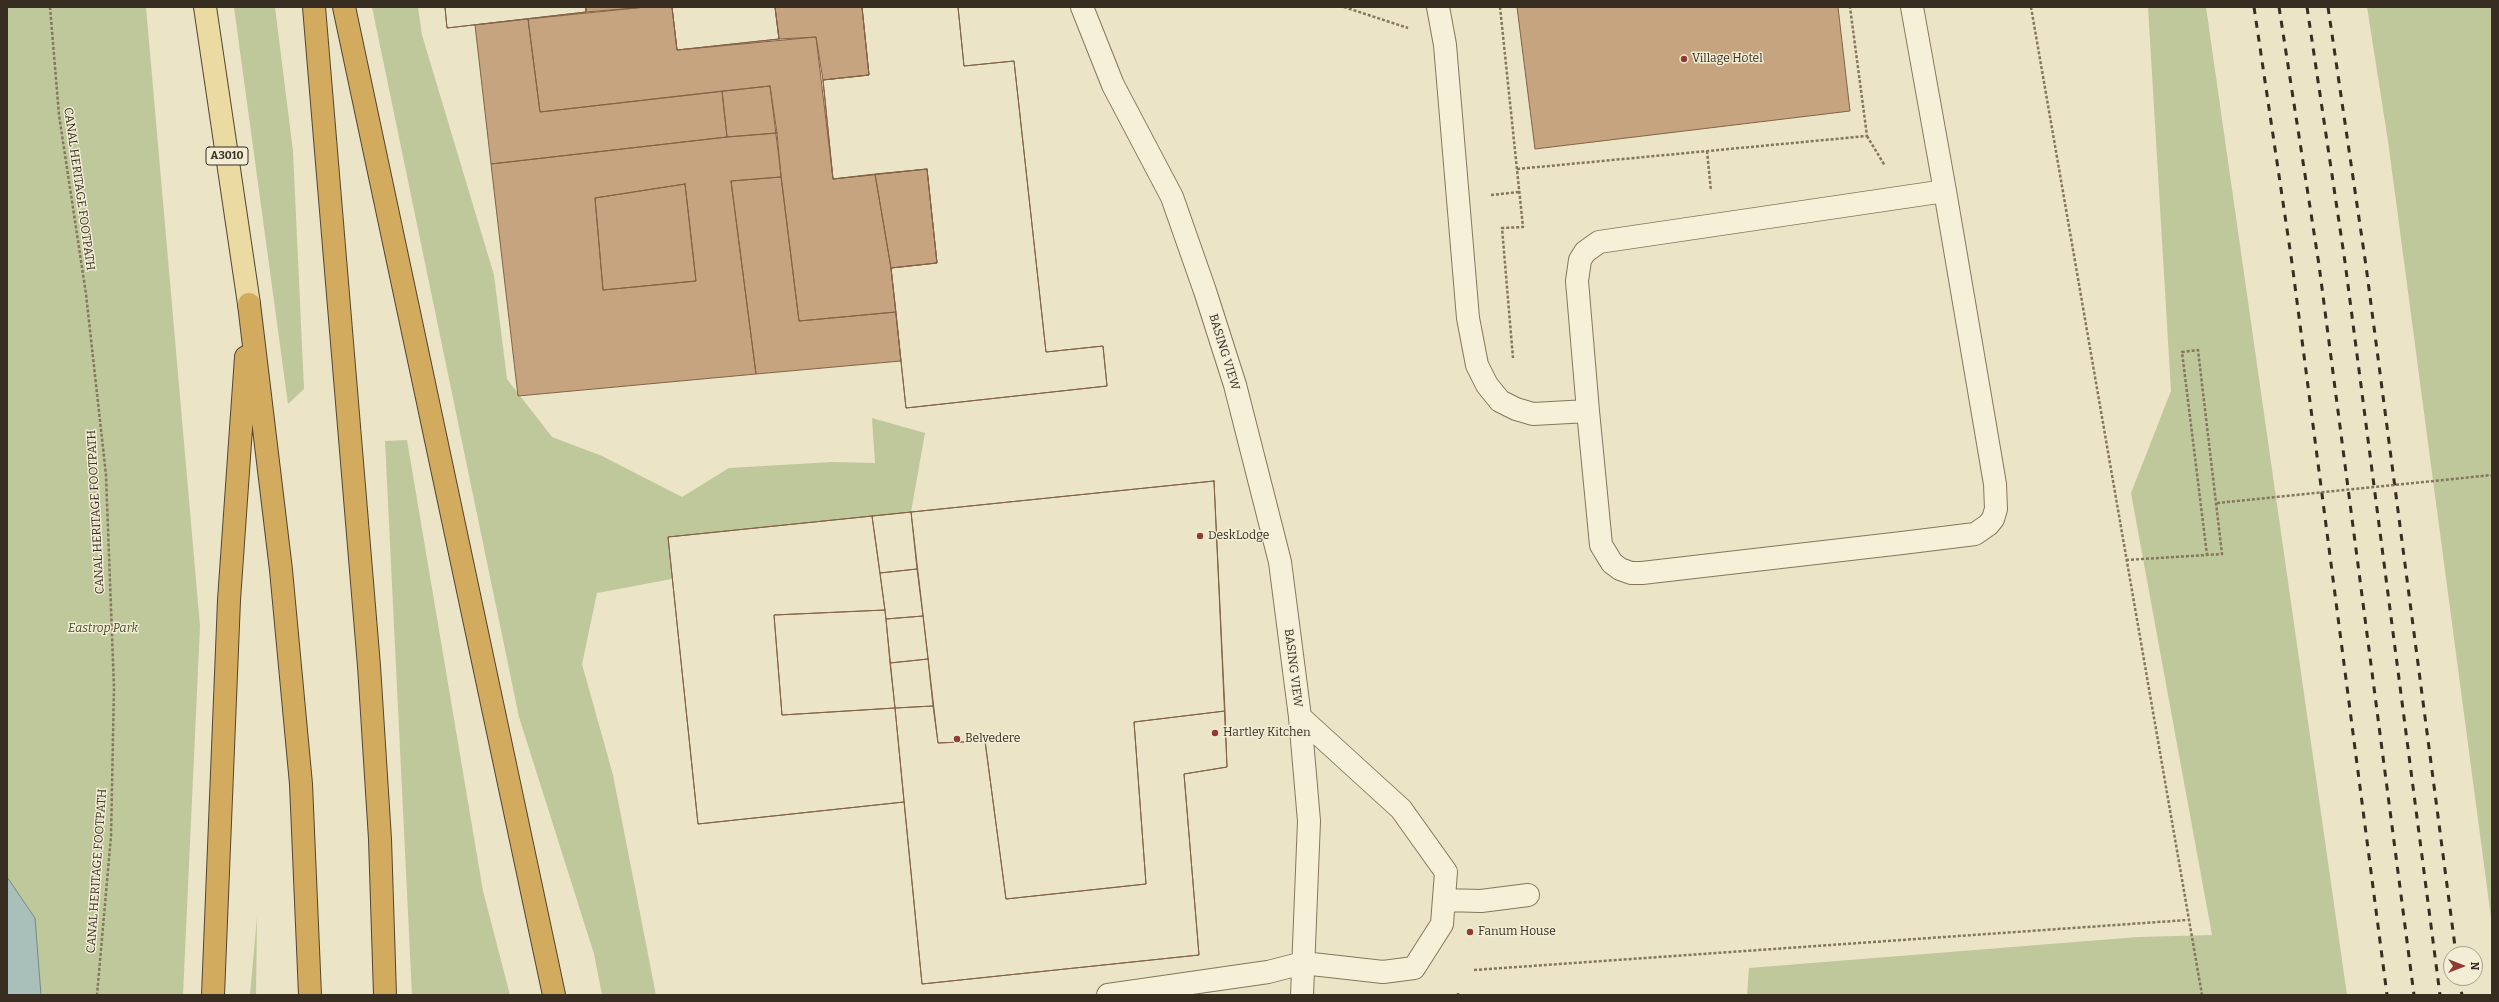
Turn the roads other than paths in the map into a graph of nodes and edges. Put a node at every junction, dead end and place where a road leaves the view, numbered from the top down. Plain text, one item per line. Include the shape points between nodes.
1 (205, 7) edge
2 (314, 7) edge
3 (344, 7) edge
4 (1082, 7) edge
5 (1438, 7) edge
6 (1912, 7) edge
7 (1945, 191) junction
8 (249, 304) junction
9 (1588, 411) junction
10 (1300, 717) junction
11 (1528, 895) dead end
12 (1444, 900) junction
13 (1303, 963) junction
14 (213, 995) edge
15 (310, 995) edge
16 (385, 995) edge
17 (554, 995) edge
18 (1108, 995) edge
19 (1302, 995) edge

1 - 8 main road, A3010
2 - 16 highway via 369,674 380,838
3 - 17 highway
4 - 10 street, BASING VIEW via 1113,85 1172,197 1235,385 1280,562
5 - 9 street via 1445,45 1471,340 1477,365 1487,385 1500,401 1516,408 1533,414
6 - 7 street
7 - 9 street via 1611,240 1591,246 1580,260 1577,272
7 - 9 street via 1996,484 1996,509 1993,519 1982,530 1966,536 1631,573 1620,569 1612,562 1601,545
8 - 14 highway via 229,600
8 - 15 highway via 282,570 300,776
10 - 12 street, BASING VIEW via 1401,809 1446,872
10 - 13 street, BASING VIEW via 1309,821
11 - 12 street via 1481,901
12 - 13 street, BASING VIEW via 1442,924 1414,968 1382,972
13 - 18 street via 1268,972
13 - 19 street, BASING VIEW

